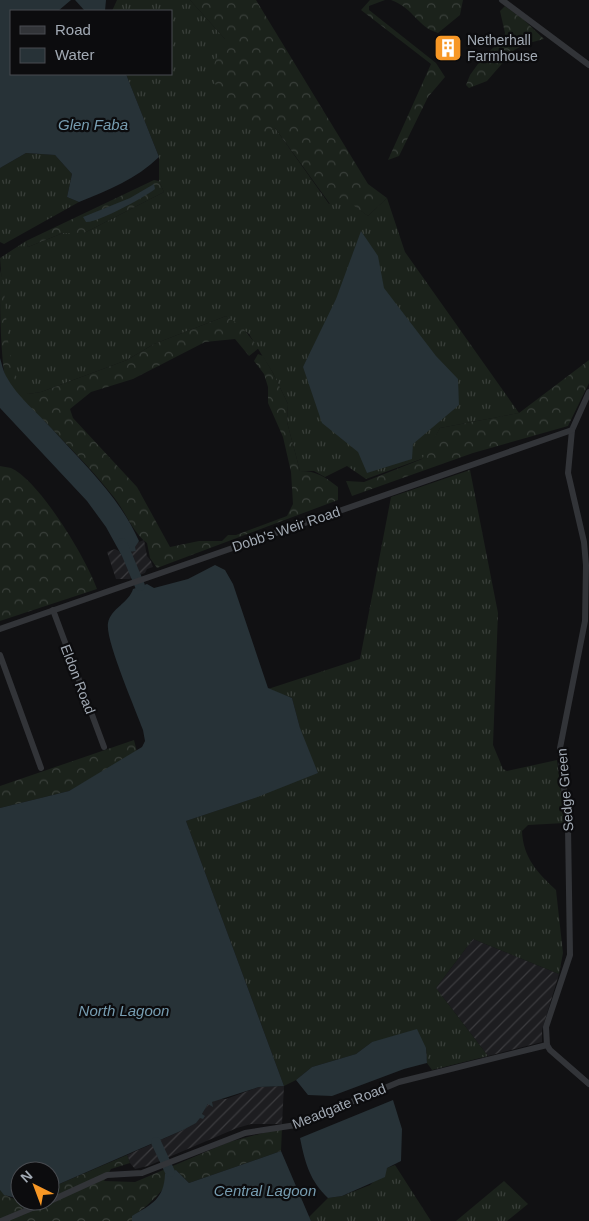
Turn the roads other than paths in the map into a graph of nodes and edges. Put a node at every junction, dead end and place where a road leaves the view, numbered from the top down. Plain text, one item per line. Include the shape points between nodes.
1 (502, 0) edge
2 (589, 65) edge
3 (589, 392) edge
4 (572, 430) junction
5 (53, 610) junction
6 (0, 628) edge
7 (0, 655) edge
8 (104, 747) dead end
9 (41, 768) dead end
10 (547, 1045) junction
11 (589, 1084) edge
12 (60, 1197) edge
13 (26, 1211) edge
14 (1, 1221) edge

1 - 2 street
3 - 4 street, Sedge Green
4 - 5 street, Dobb's Weir Road
4 - 10 street, Sedge Green via 568,473 584,542 585,621 560,748 568,827 570,955 546,1026
5 - 6 street, Dobb's Weir Road
5 - 8 street, Eldon Road
7 - 9 street
10 - 11 street
10 - 12 street, Meadgate Road via 400,1082 296,1125 245,1133 142,1173 108,1175
13 - 14 street, Meadgate Road

